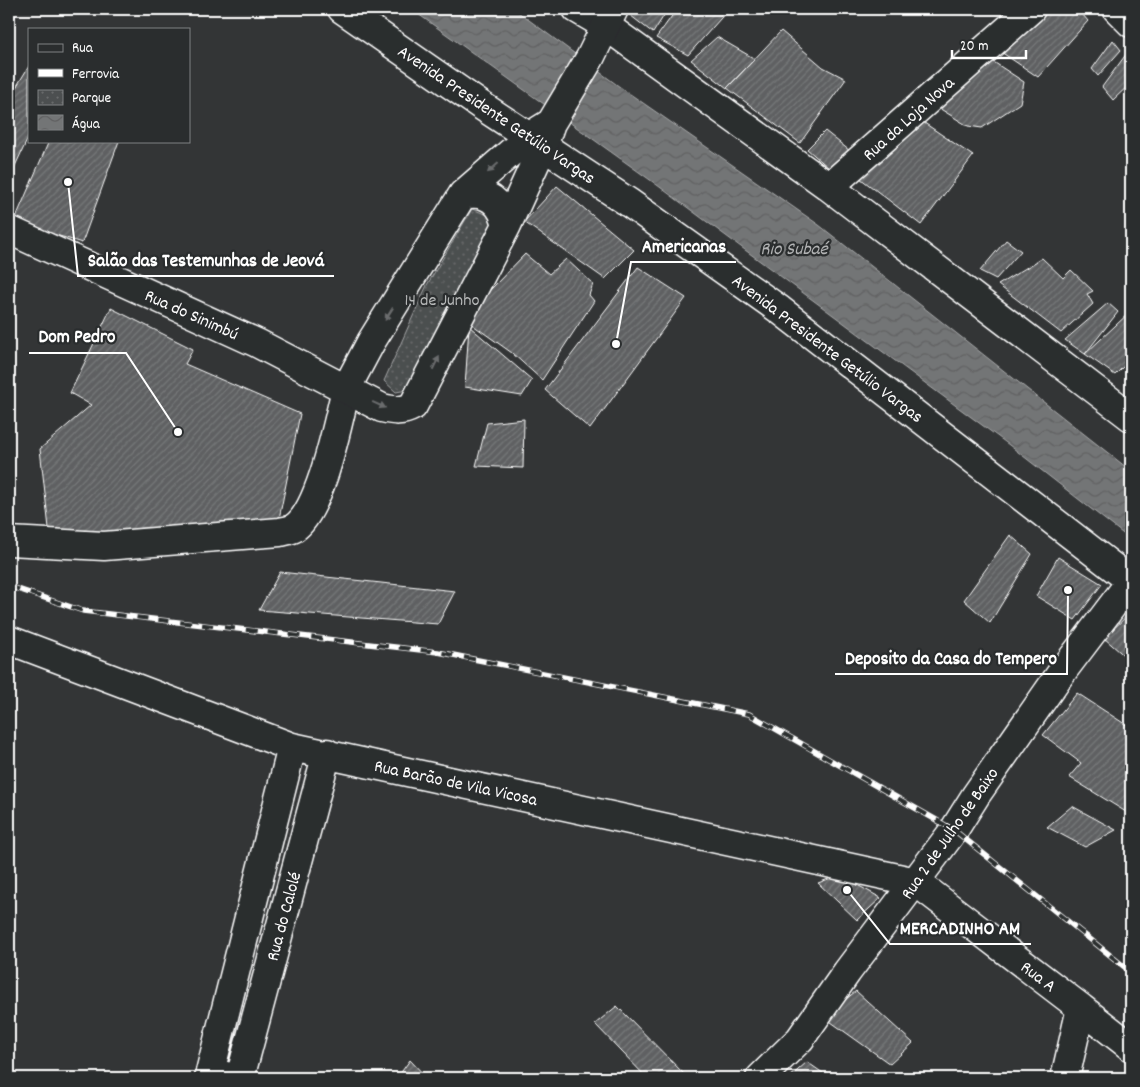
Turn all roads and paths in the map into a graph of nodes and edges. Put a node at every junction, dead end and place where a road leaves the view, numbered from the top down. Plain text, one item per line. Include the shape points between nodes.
1 (342, 9) edge
2 (577, 9) edge
3 (1031, 9) edge
4 (1117, 9) edge
5 (610, 17) edge
6 (1131, 23) edge
7 (545, 130) junction
8 (829, 187) junction
9 (464, 194) junction
10 (507, 225) junction
11 (9, 230) edge
12 (346, 389) junction
13 (1131, 417) edge
14 (9, 541) edge
15 (1131, 581) edge
16 (9, 640) edge
17 (292, 747) junction
18 (326, 753) junction
19 (916, 882) junction
20 (1081, 1008) junction
21 (1131, 1047) edge
22 (222, 1075) edge
23 (1067, 1076) edge
24 (240, 1078) edge
25 (760, 1078) edge

1 - 7 street, Avenida Presidente Getúlio Vargas via 479,104
2 - 5 street
3 - 8 street, Rua da Loja Nova
4 - 6 street
5 - 7 street via 590,58
5 - 8 street
7 -> 9 street
7 - 10 street, Rua do Sinimbú
7 - 15 street, Avenida Presidente Getúlio Vargas via 628,202 780,310
8 - 13 street
9 - 10 street via 483,194 493,201 504,211
9 -> 12 street via 371,342
12 -> 10 street, Rua do Sinimbú via 382,408 403,411 413,406
11 - 12 street, Rua do Sinimbú via 257,343
12 - 14 street via 319,492 304,518 294,528 280,532 104,546
15 - 19 street, Rua 2 de Julho de Baixo via 1059,676
16 - 17 street, Rua Barão de Vila Vicosa
17 - 18 street, Rua Barão de Vila Vicosa
17 - 22 street, Rua do Calolé
18 - 19 street, Rua Barão de Vila Vicosa
18 - 24 street, Rua do Calolé
19 - 20 street, Rua A
19 - 25 street, Rua 2 de Julho de Baixo via 800,1038
20 - 21 street, Rua A
20 - 23 street

